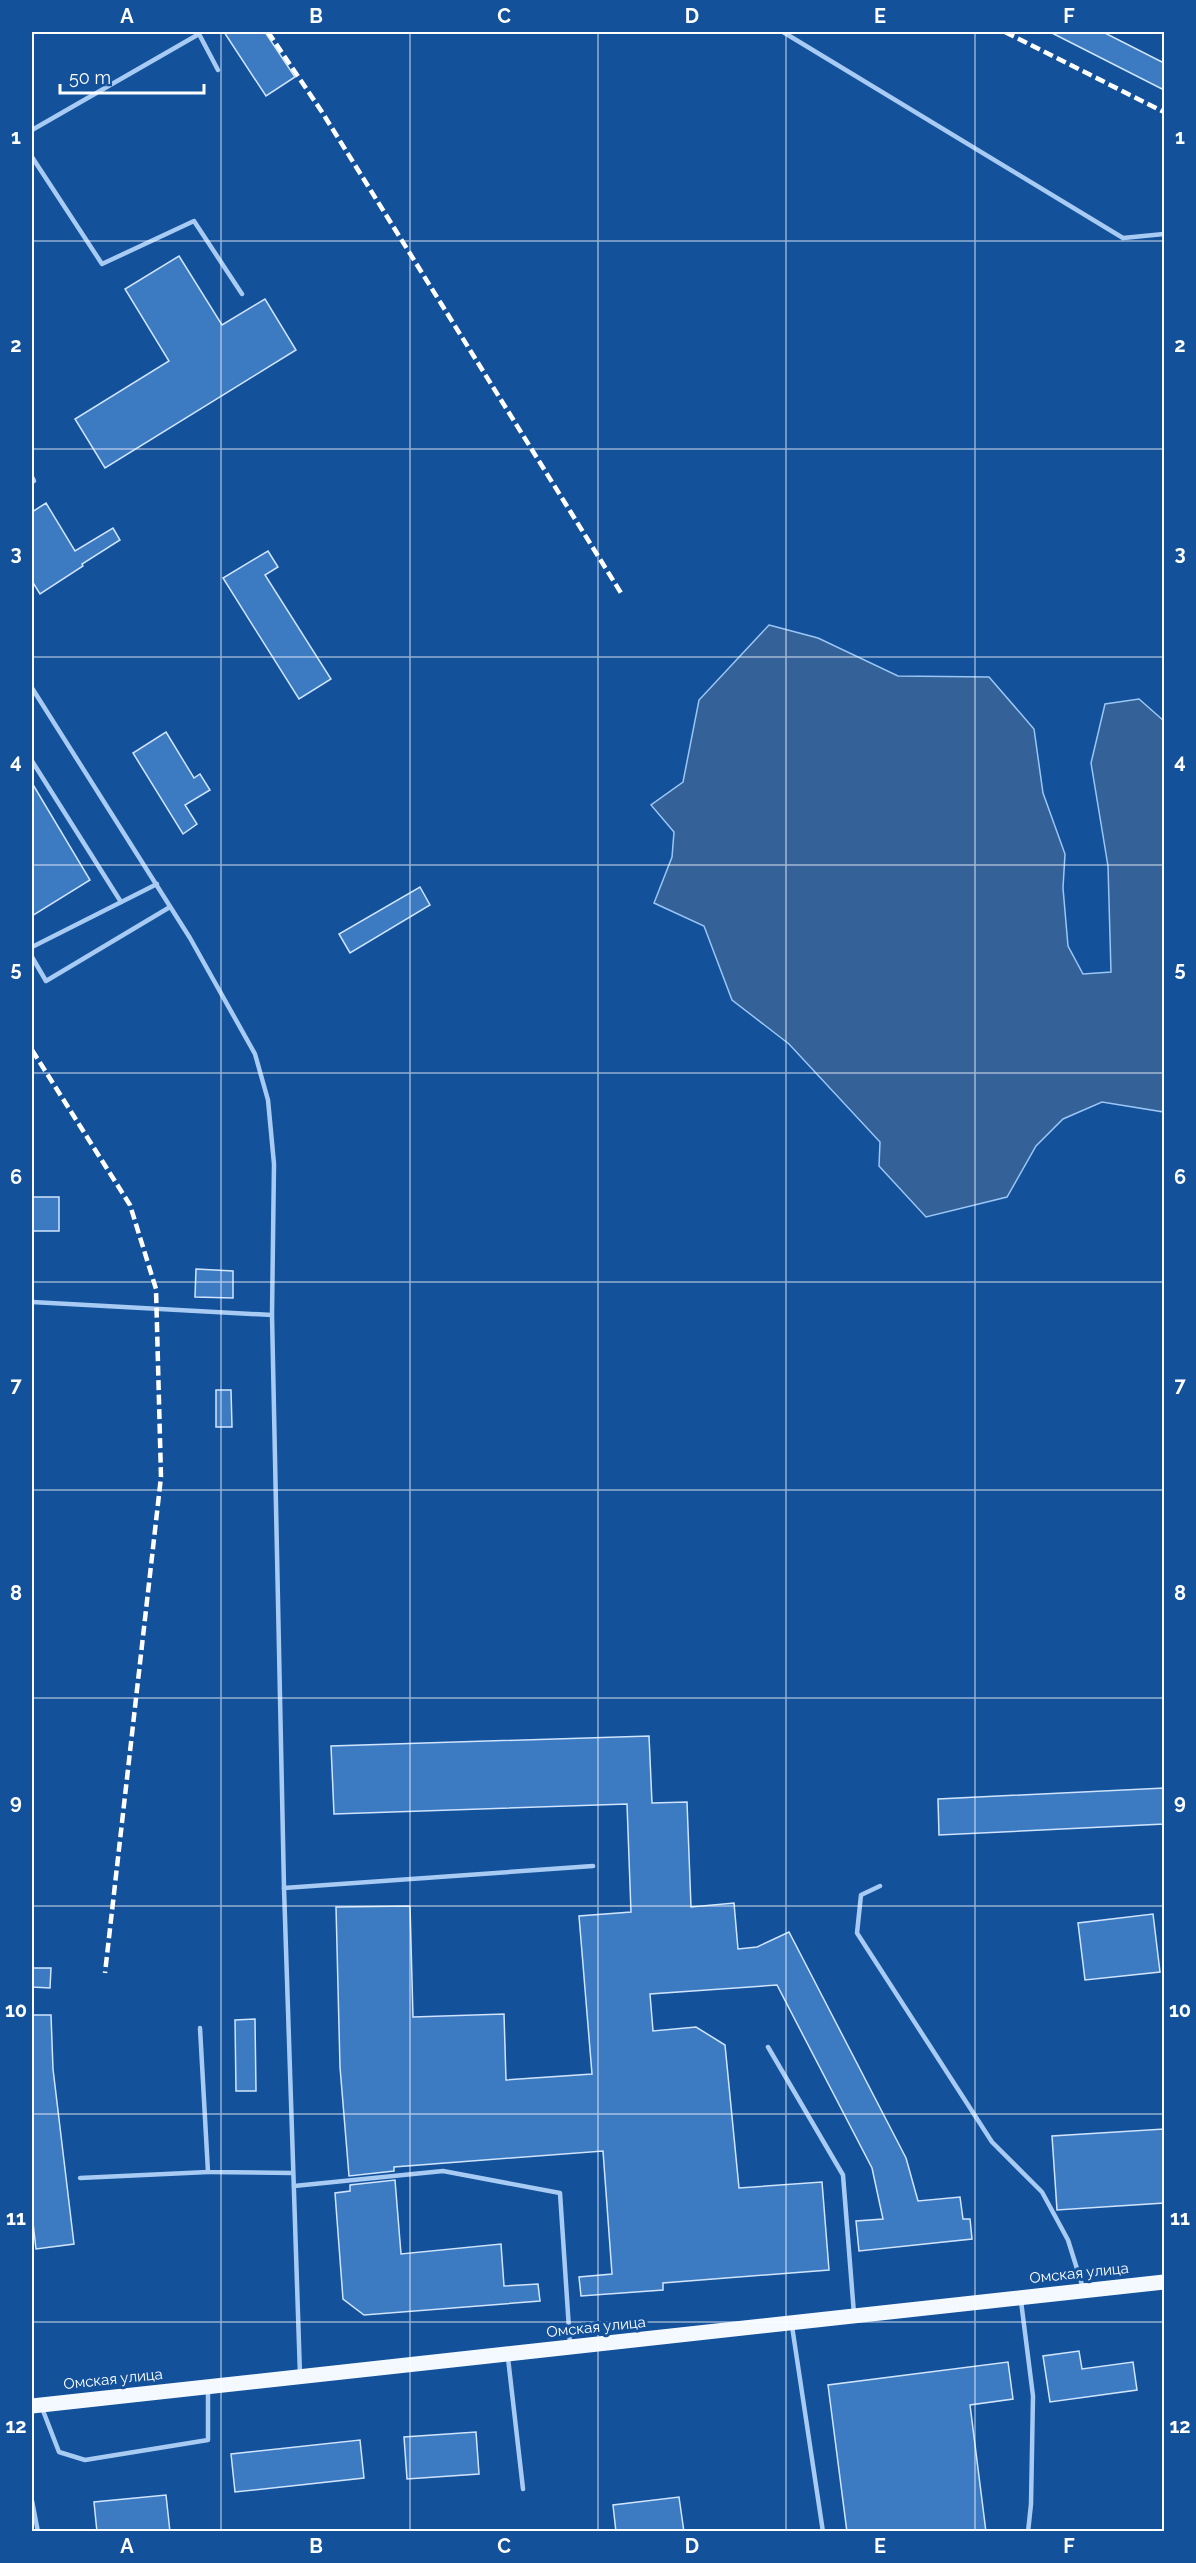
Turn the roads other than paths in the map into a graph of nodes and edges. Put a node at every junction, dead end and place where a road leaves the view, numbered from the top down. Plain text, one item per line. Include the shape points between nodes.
1 (783, 32) edge
2 (218, 70) dead end
3 (32, 130) edge
4 (32, 157) edge
5 (1164, 234) edge
6 (242, 294) dead end
7 (32, 688) edge
8 (32, 761) edge
9 (157, 884) junction
10 (121, 902) junction
11 (171, 907) junction
12 (32, 947) edge
13 (32, 957) edge
14 (32, 1302) edge
15 (272, 1315) junction
16 (593, 1866) dead end
17 (880, 1886) dead end
18 (284, 1888) junction
19 (200, 2028) dead end
20 (768, 2047) dead end
21 (208, 2172) junction
22 (293, 2173) junction
23 (80, 2178) dead end
24 (294, 2186) junction
25 (1164, 2282) edge
26 (1084, 2291) junction
27 (1021, 2298) junction
28 (854, 2317) junction
29 (792, 2324) junction
30 (570, 2348) junction
31 (508, 2355) junction
32 (300, 2378) junction
33 (208, 2387) junction
34 (36, 2406) edge
35 (523, 2489) dead end
36 (32, 2501) edge
37 (38, 2532) edge
38 (823, 2532) edge
39 (1029, 2532) edge

1 - 5 lane via 1123,238
2 - 3 lane via 199,34
4 - 6 lane via 102,264 194,221
7 - 9 lane
8 - 10 lane
9 - 10 lane
9 - 11 lane
10 - 12 lane
11 - 13 lane via 46,981
11 - 15 lane via 255,1054 268,1100 274,1164
14 - 15 lane
15 - 18 lane
16 - 18 lane
17 - 26 lane via 861,1895 857,1933 992,2142 1042,2192 1068,2240
18 - 22 lane
19 - 21 lane
20 - 28 lane via 843,2175
21 - 22 lane
21 - 23 lane
22 - 24 lane
24 - 30 lane via 443,2171 560,2193
24 - 32 lane
25 - 26 main road, Омская улица
26 - 27 main road, Омская улица
27 - 28 main road, Омская улица
27 - 39 lane via 1034,2396
28 - 29 main road, Омская улица
29 - 30 main road, Омская улица
29 - 38 lane
30 - 31 main road, Омская улица
31 - 32 main road, Омская улица
31 - 35 lane
32 - 33 main road, Омская улица
33 - 34 main road, Омская улица
33 - 34 lane via 208,2440 85,2460 59,2452
36 - 37 lane

